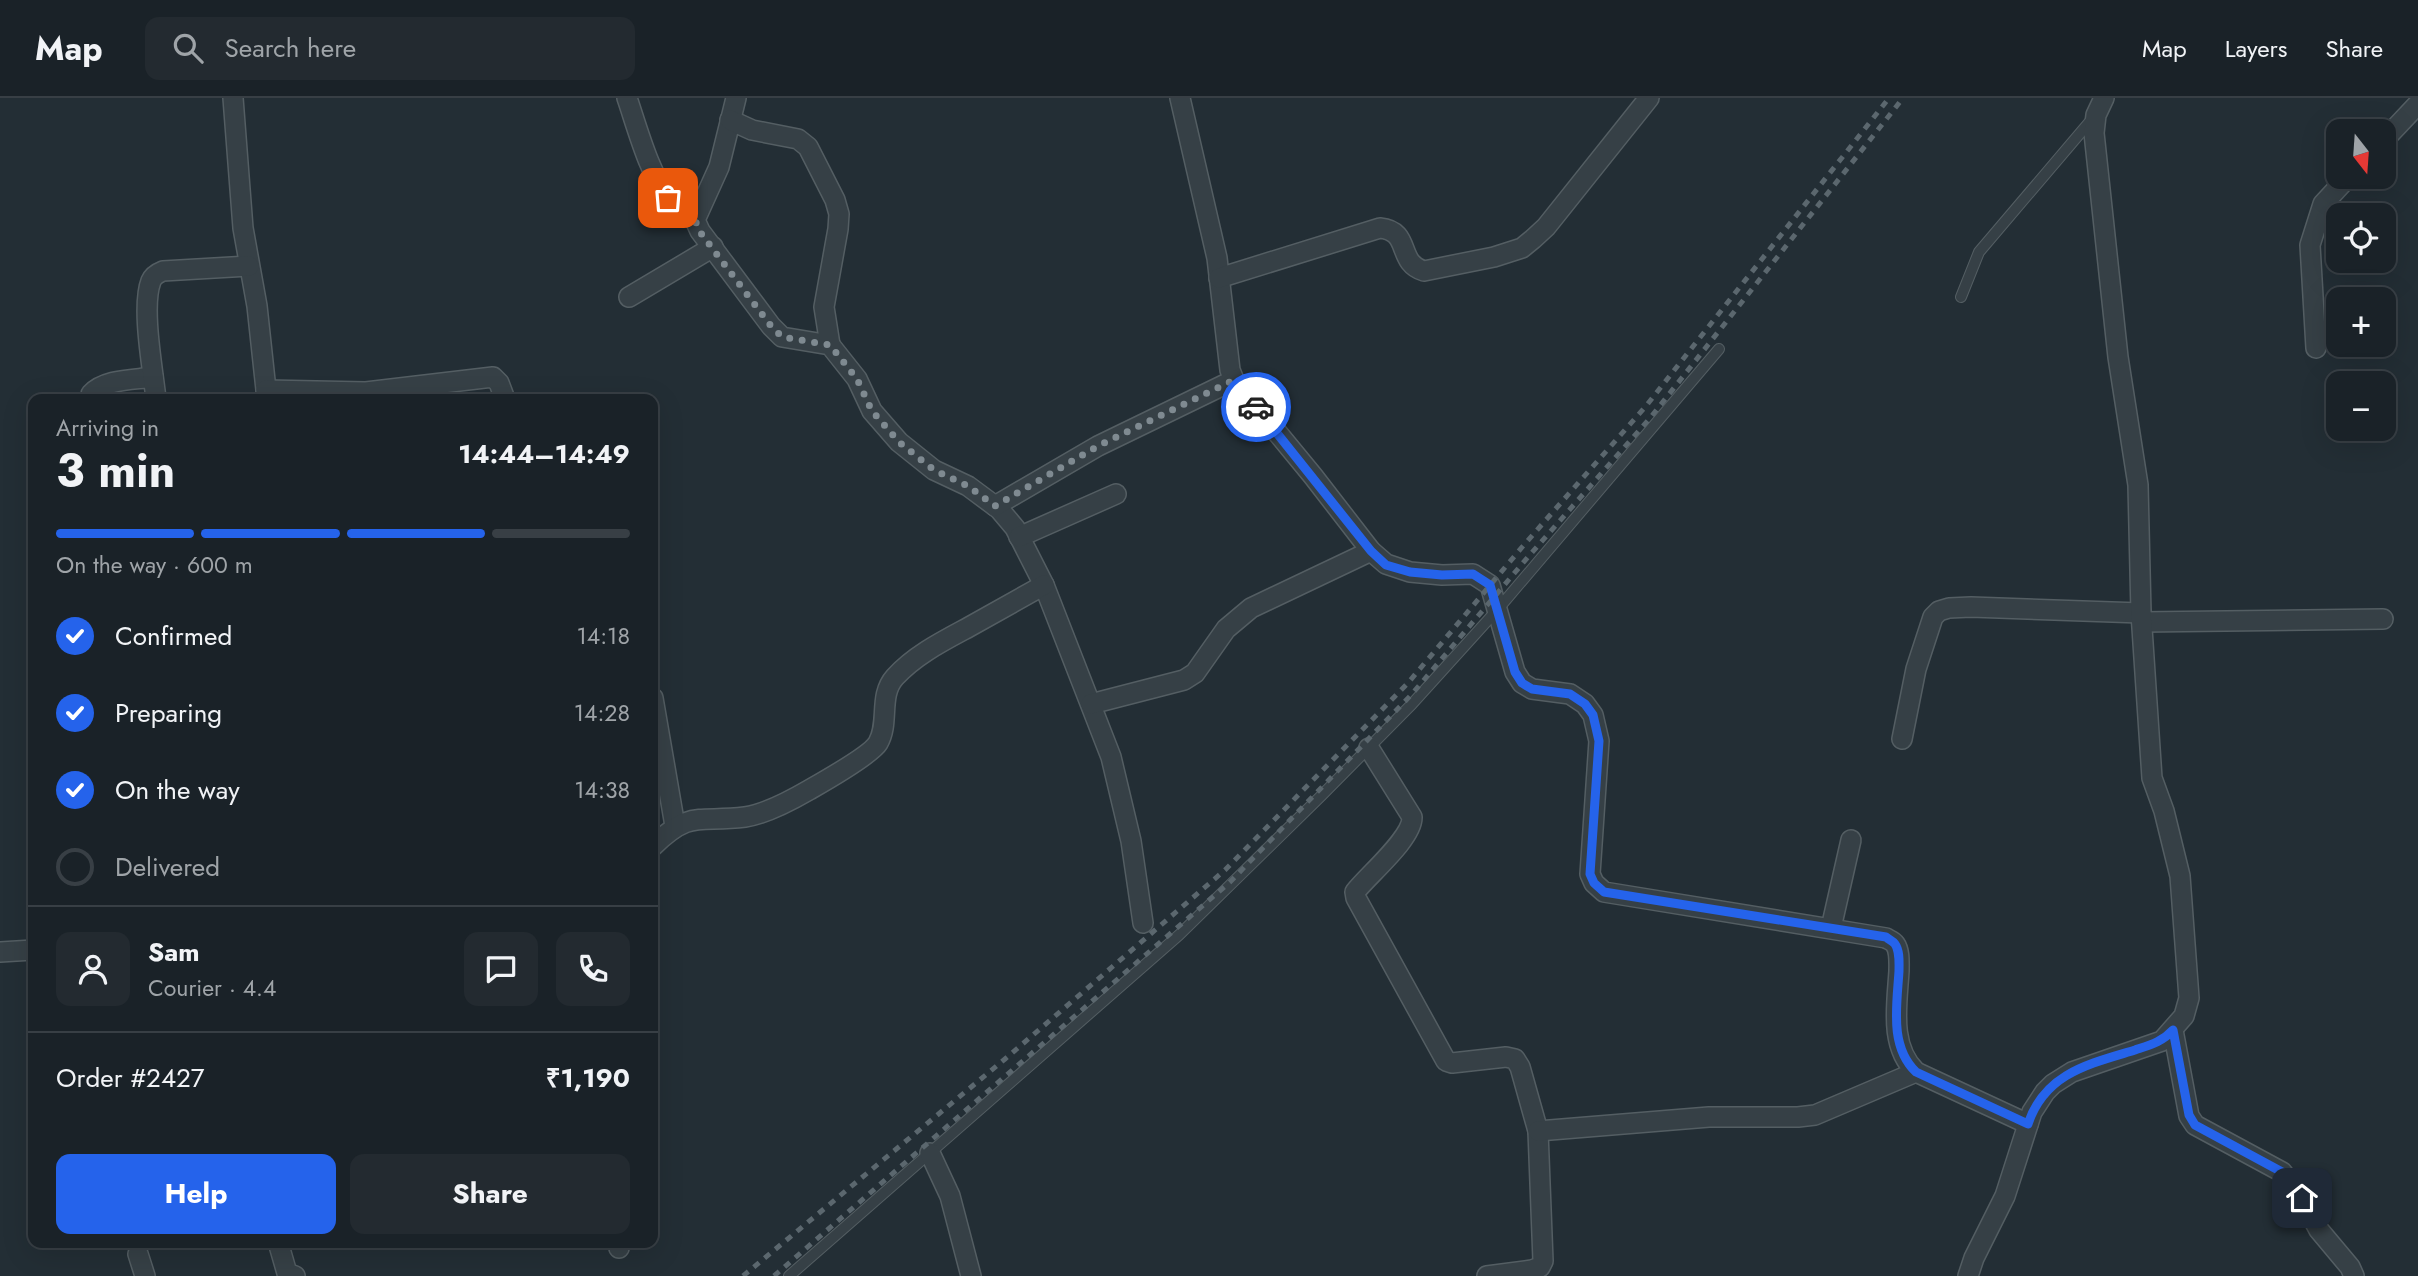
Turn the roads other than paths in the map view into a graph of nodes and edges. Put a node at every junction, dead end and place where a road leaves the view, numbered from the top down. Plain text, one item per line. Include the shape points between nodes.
1 (233, 98) edge
2 (627, 98) edge
3 (736, 98) edge
4 (1180, 98) edge
5 (1649, 98) edge
6 (2418, 104) edge
7 (2100, 106) edge
8 (730, 120) junction
9 (2396, 127) edge
10 (2337, 189) edge
11 (695, 220) junction
12 (713, 247) junction
13 (249, 266) junction
14 (1219, 278) junction
15 (629, 297) dead end
16 (1961, 297) dead end
17 (830, 345) junction
18 (2316, 348) dead end
19 (1719, 349) dead end
20 (153, 377) junction
21 (1234, 380) junction
22 (91, 394) edge
23 (155, 394) edge
24 (266, 394) edge
25 (299, 394) edge
26 (503, 394) edge
27 (1116, 494) dead end
28 (995, 506) junction
29 (1019, 537) junction
30 (1371, 551) junction
31 (1044, 585) junction
32 (1498, 609) junction
33 (2142, 618) junction
34 (2383, 619) dead end
35 (1091, 704) junction
36 (658, 727) edge
37 (1902, 739) dead end
38 (1369, 748) junction
39 (675, 826) junction
40 (1851, 840) dead end
41 (658, 841) edge
42 (1143, 923) dead end
43 (1831, 928) junction
44 (28, 950) edge
45 (0, 952) edge
46 (2173, 1030) junction
47 (1916, 1072) junction
48 (2028, 1124) junction
49 (1538, 1131) junction
50 (930, 1153) junction
51 (280, 1248) edge
52 (138, 1254) dead end
53 (145, 1276) edge
54 (295, 1276) edge
55 (789, 1276) edge
56 (971, 1276) edge
57 (1487, 1276) edge
58 (1968, 1276) edge
59 (2354, 1276) edge

1 - 13 street
2 - 11 street via 660,184 668,198
3 - 8 street
4 - 14 street
5 - 14 street via 1546,228 1522,248 1424,271 1409,261 1399,235 1380,228
6 - 9 street
7 - 16 lane via 1979,252
7 - 33 street via 2094,134 2118,357 2138,485
8 - 11 street via 719,167
8 - 17 street via 752,130 798,139 808,147 835,200 838,229 824,307
10 - 18 street via 2323,204 2310,245
11 - 12 street
12 - 15 street
12 - 17 street via 782,337
13 - 20 street via 156,274 148,302
13 - 24 street
14 - 21 street
17 - 28 street via 857,379 872,411 899,442 934,470 968,486
19 - 32 lane
20 - 22 street via 106,384
20 - 23 street
21 - 28 street via 1098,446
21 - 30 street
25 - 26 street via 366,392 493,377
27 - 29 street
28 - 29 street
29 - 31 street
30 - 32 street via 1386,565 1410,572 1473,574 1490,585
30 - 35 street via 1251,608 1226,629 1195,673 1184,680
31 - 35 street
31 - 39 street via 902,669 886,690 881,736 867,754 807,791 757,814
32 - 38 lane
32 - 43 street via 1522,683 1532,689 1570,694 1593,715 1599,741 1590,874 1594,883 1604,892
33 - 34 street
33 - 37 street via 1972,607 1940,611 1933,617 1916,668
33 - 46 street via 2152,778 2180,876 2187,947 2189,998 2184,1016
35 - 42 street via 1111,757 1131,841
36 - 39 street
38 - 49 street via 1412,824 1354,892 1356,898 1446,1061 1515,1059
38 - 50 lane via 1179,935
39 - 41 street
40 - 43 street
43 - 47 street via 1886,937 1896,945 1896,1025 1901,1050
44 - 45 street
46 - 48 street via 2162,1041 2083,1068 2053,1084
46 - 59 street via 2189,1115 2195,1125 2282,1172
47 - 48 street
47 - 49 street via 1815,1115 1709,1117
48 - 58 street via 2005,1196
49 - 57 street via 1543,1261 1532,1270
50 - 55 lane
50 - 56 street via 950,1196
51 - 54 street via 286,1273
52 - 53 street

